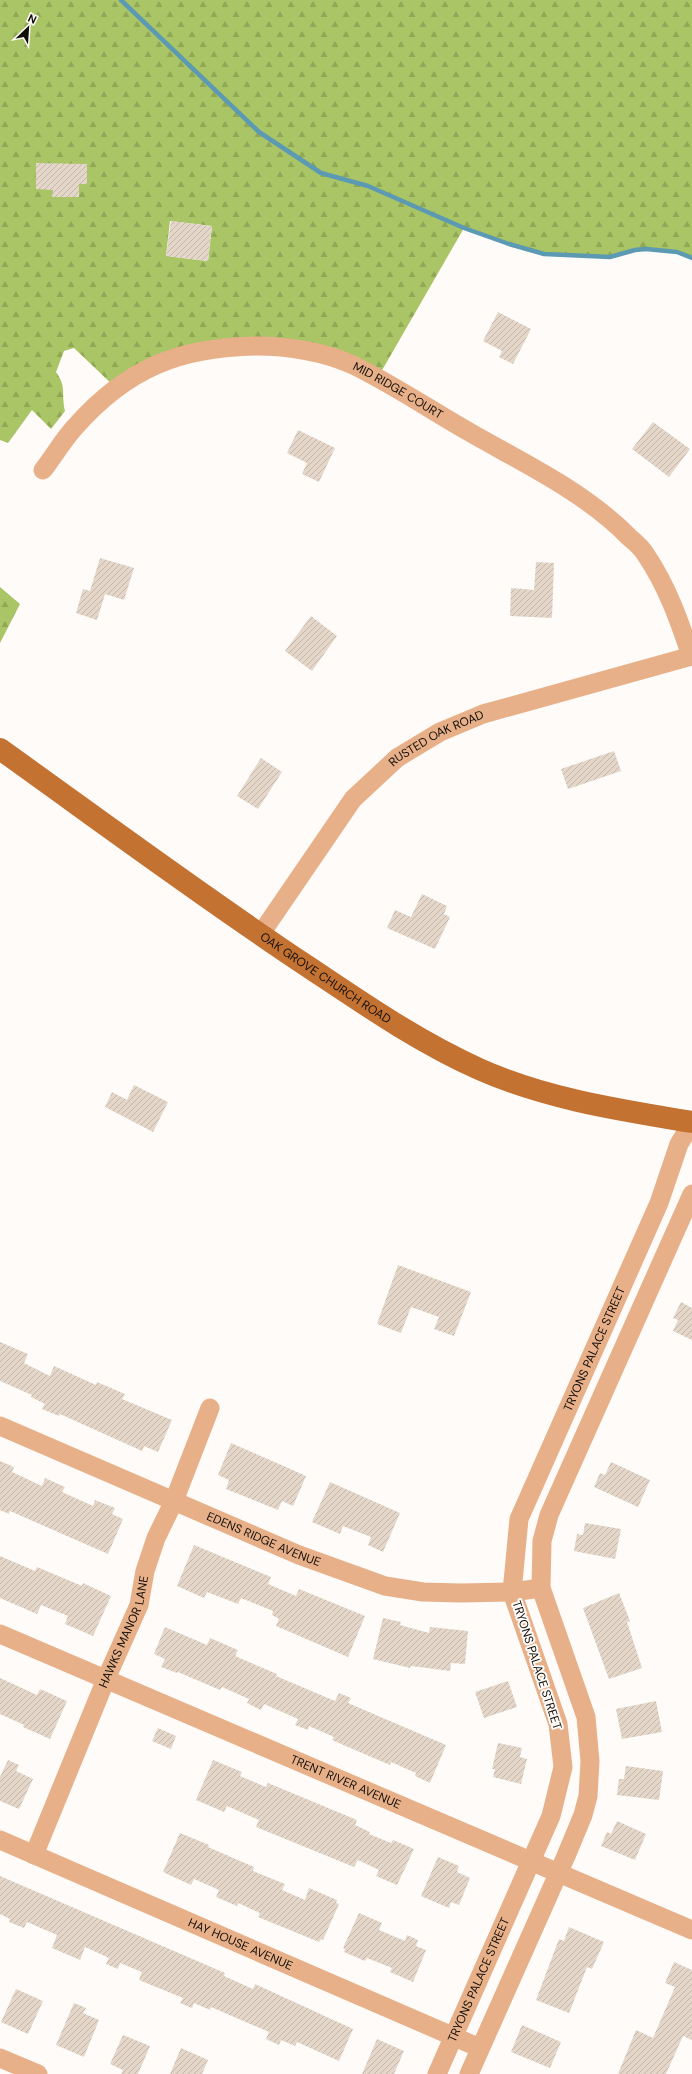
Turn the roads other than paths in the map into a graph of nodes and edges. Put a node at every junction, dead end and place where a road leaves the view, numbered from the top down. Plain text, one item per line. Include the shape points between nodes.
1 (43, 470) dead end
2 (692, 656) edge
3 (0, 748) edge
4 (260, 935) junction
5 (692, 1123) edge
6 (692, 1194) edge
7 (597, 1340) junction
8 (622, 1351) junction
9 (210, 1408) dead end
10 (0, 1426) edge
11 (174, 1501) junction
12 (541, 1588) junction
13 (512, 1592) junction
14 (0, 1634) edge
15 (106, 1679) junction
16 (0, 1840) edge
17 (34, 1855) junction
18 (532, 1860) junction
19 (559, 1871) junction
20 (692, 1930) edge
21 (454, 2036) junction
22 (480, 2048) junction
23 (0, 2058) edge
24 (38, 2074) edge
25 (437, 2074) edge
26 (469, 2074) edge

1 - 2 street, MID RIDGE COURT via 74,427 101,401 132,377 167,359 227,346 269,346 311,352 352,365 568,488 611,518 645,553 673,603
2 - 4 street, RUSTED OAK ROAD via 483,714 440,732 397,758 353,799
3 - 4 main road, OAK GROVE CHURCH ROAD
4 - 5 main road, OAK GROVE CHURCH ROAD via 409,1034 480,1070 539,1092 610,1109
5 - 7 street, TRYONS PALACE STREET via 679,1144 659,1204
6 - 8 street
7 - 8 street
7 - 13 street, TRYONS PALACE STREET via 519,1519
8 - 12 street via 550,1515 542,1541
9 - 11 street, HAWKS MANOR LANE
10 - 11 street, EDENS RIDGE AVENUE
11 - 13 street, EDENS RIDGE AVENUE via 299,1555 385,1586 423,1592
11 - 15 street, HAWKS MANOR LANE via 156,1538 145,1571 139,1605
12 - 13 street, EDENS RIDGE AVENUE
12 - 19 street via 586,1717 590,1761 588,1796 583,1815
13 - 18 street, TRYONS PALACE STREET via 558,1724 563,1767 551,1816
14 - 15 street, TRENT RIVER AVENUE
15 - 17 street, HAWKS MANOR LANE
15 - 18 street, TRENT RIVER AVENUE
16 - 17 street, HAY HOUSE AVENUE
17 - 21 street, HAY HOUSE AVENUE
18 - 19 street, TRENT RIVER AVENUE
18 - 21 street, TRYONS PALACE STREET
19 - 20 street, TRENT RIVER AVENUE
19 - 22 street
21 - 22 street, HAY HOUSE AVENUE
21 - 25 street, TRYONS PALACE STREET
22 - 26 street
23 - 24 street

